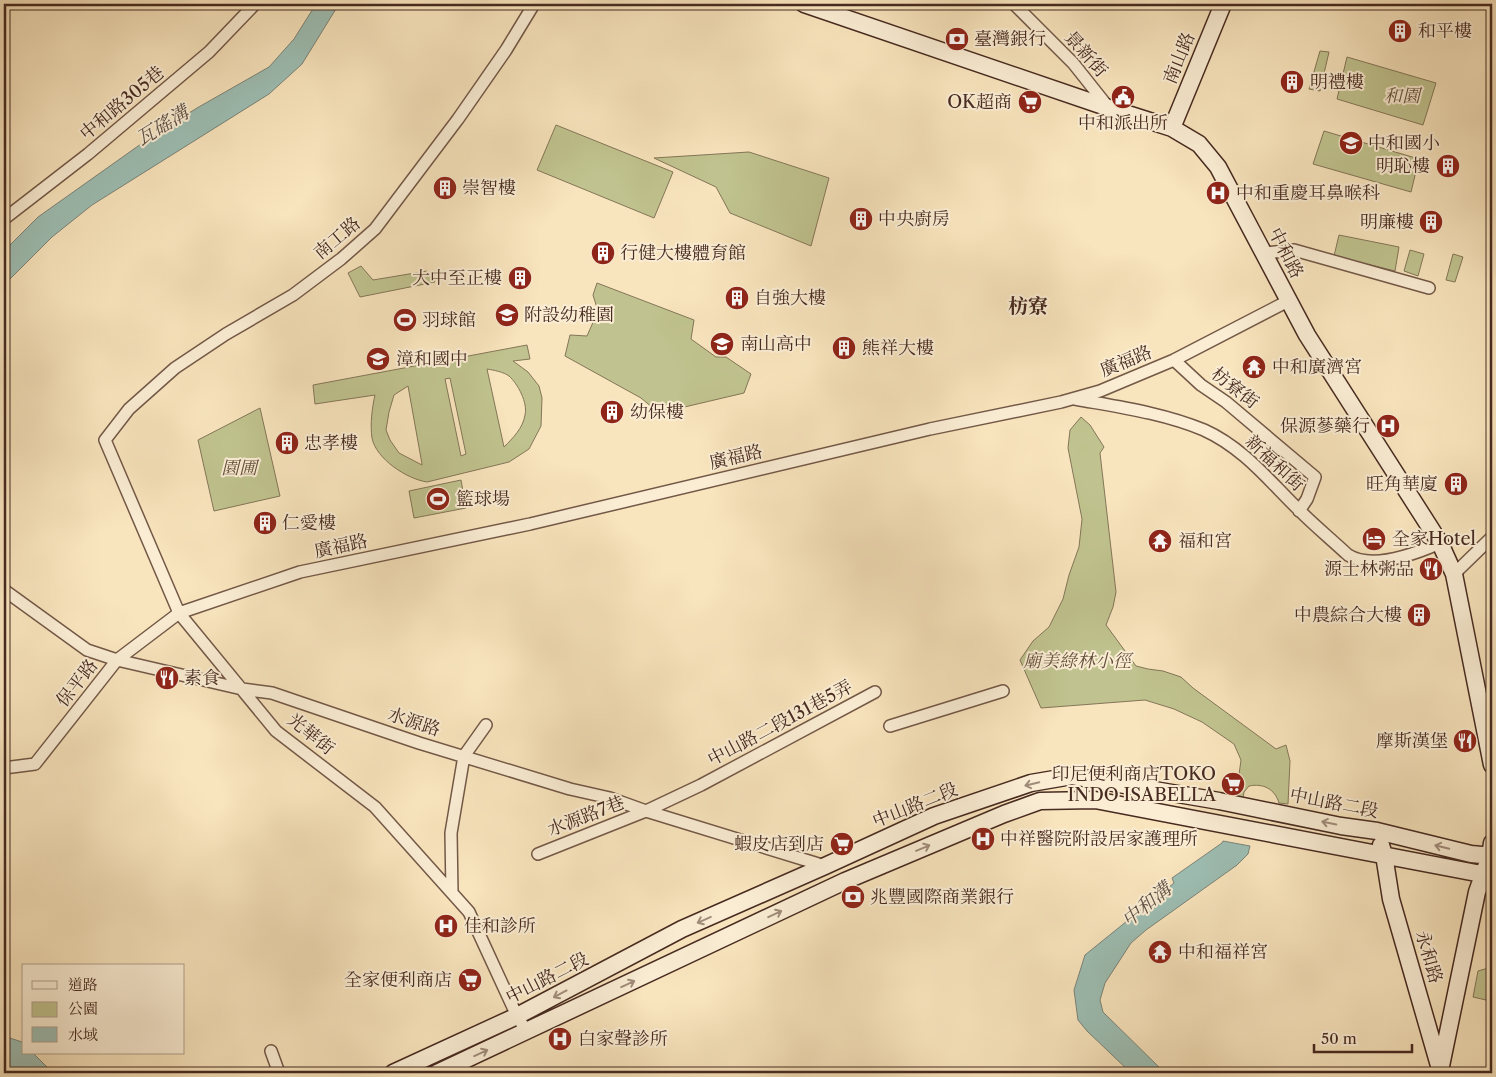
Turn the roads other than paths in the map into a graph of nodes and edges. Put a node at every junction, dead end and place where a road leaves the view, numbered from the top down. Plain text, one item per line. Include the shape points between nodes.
1 (255, 4) edge
2 (534, 4) edge
3 (804, 4) edge
4 (1014, 4) edge
5 (1223, 4) edge
6 (1109, 108) junction
7 (1172, 128) junction
8 (4, 219) edge
9 (1265, 253) junction
10 (1429, 288) dead end
11 (1288, 301) junction
12 (1174, 360) junction
13 (1071, 398) junction
14 (105, 440) joint
15 (1299, 511) junction
16 (1492, 537) edge
17 (1440, 543) junction
18 (1454, 574) junction
19 (4, 590) edge
20 (179, 613) junction
21 (117, 660) junction
22 (242, 689) junction
23 (1003, 691) dead end
24 (875, 692) dead end
25 (486, 725) dead end
26 (890, 726) dead end
27 (464, 756) junction
28 (1492, 765) edge
29 (4, 768) edge
30 (646, 811) junction
31 (1377, 831) junction
32 (1492, 852) edge
33 (538, 854) dead end
34 (1384, 855) junction
35 (825, 866) junction
36 (1488, 875) edge
37 (452, 893) junction
38 (517, 1016) junction
39 (527, 1032) junction
40 (271, 1051) dead end
41 (1440, 1071) edge
42 (278, 1073) edge
43 (393, 1073) edge
44 (436, 1073) edge

1 - 8 street, 中和路305巷 via 210,52
2 - 14 street, 南工路 via 458,119 375,229 293,294 175,368 129,409
3 - 6 street, 中和路
4 - 6 street, 景新街 via 1073,63
5 - 7 street, 南山路
6 - 7 street, 中和路
7 - 9 street, 中和路 via 1199,144 1218,167
9 - 10 street via 1294,250
9 - 11 street, 中和路
11 - 12 street, 廣福路
11 - 17 street, 中和路
12 - 13 street, 廣福路 via 1100,390
12 - 15 street, 枋寮街 via 1201,386 1226,402 1315,477
13 - 15 street, 新福和街 via 1161,415 1206,431 1235,448 1263,472
13 - 20 street, 廣福路 via 530,524 300,572
14 - 20 street, 光華街
15 - 17 street, 新福和街 via 1356,560 1392,559
16 - 18 street
17 - 18 street, 中和路
18 - 28 street, 中和路
19 - 21 street, 水源路 via 87,650
20 - 21 street, 保平路
20 - 22 street, 光華街
21 - 22 street, 水源路
21 - 29 street, 保平路 via 35,764
22 - 27 street, 水源路 via 272,693
22 - 37 street, 光華街 via 276,731 375,806
23 - 26 street
24 - 30 street, 中山路二段131巷5弄 via 702,785
25 - 27 street
27 - 30 street, 水源路
27 - 37 street via 451,832
30 - 33 street, 水源路7巷
30 - 35 street, 水源路
32 -> 31 street, 中山路二段 via 1471,854
31 - 34 street, 永和路
31 -> 35 street, 中山路二段 via 1072,776 1031,783 934,816
32 - 36 street
34 - 36 street
39 -> 34 street via 845,881 1040,801 1095,800
34 - 41 street, 永和路 via 1391,899
35 -> 38 street, 中山路二段 via 682,929
36 - 41 street via 1477,892
37 - 38 street, 光華街 via 469,912
38 - 39 street, 光華街
38 - 43 street, 中山路二段
44 -> 39 street
40 - 42 street

